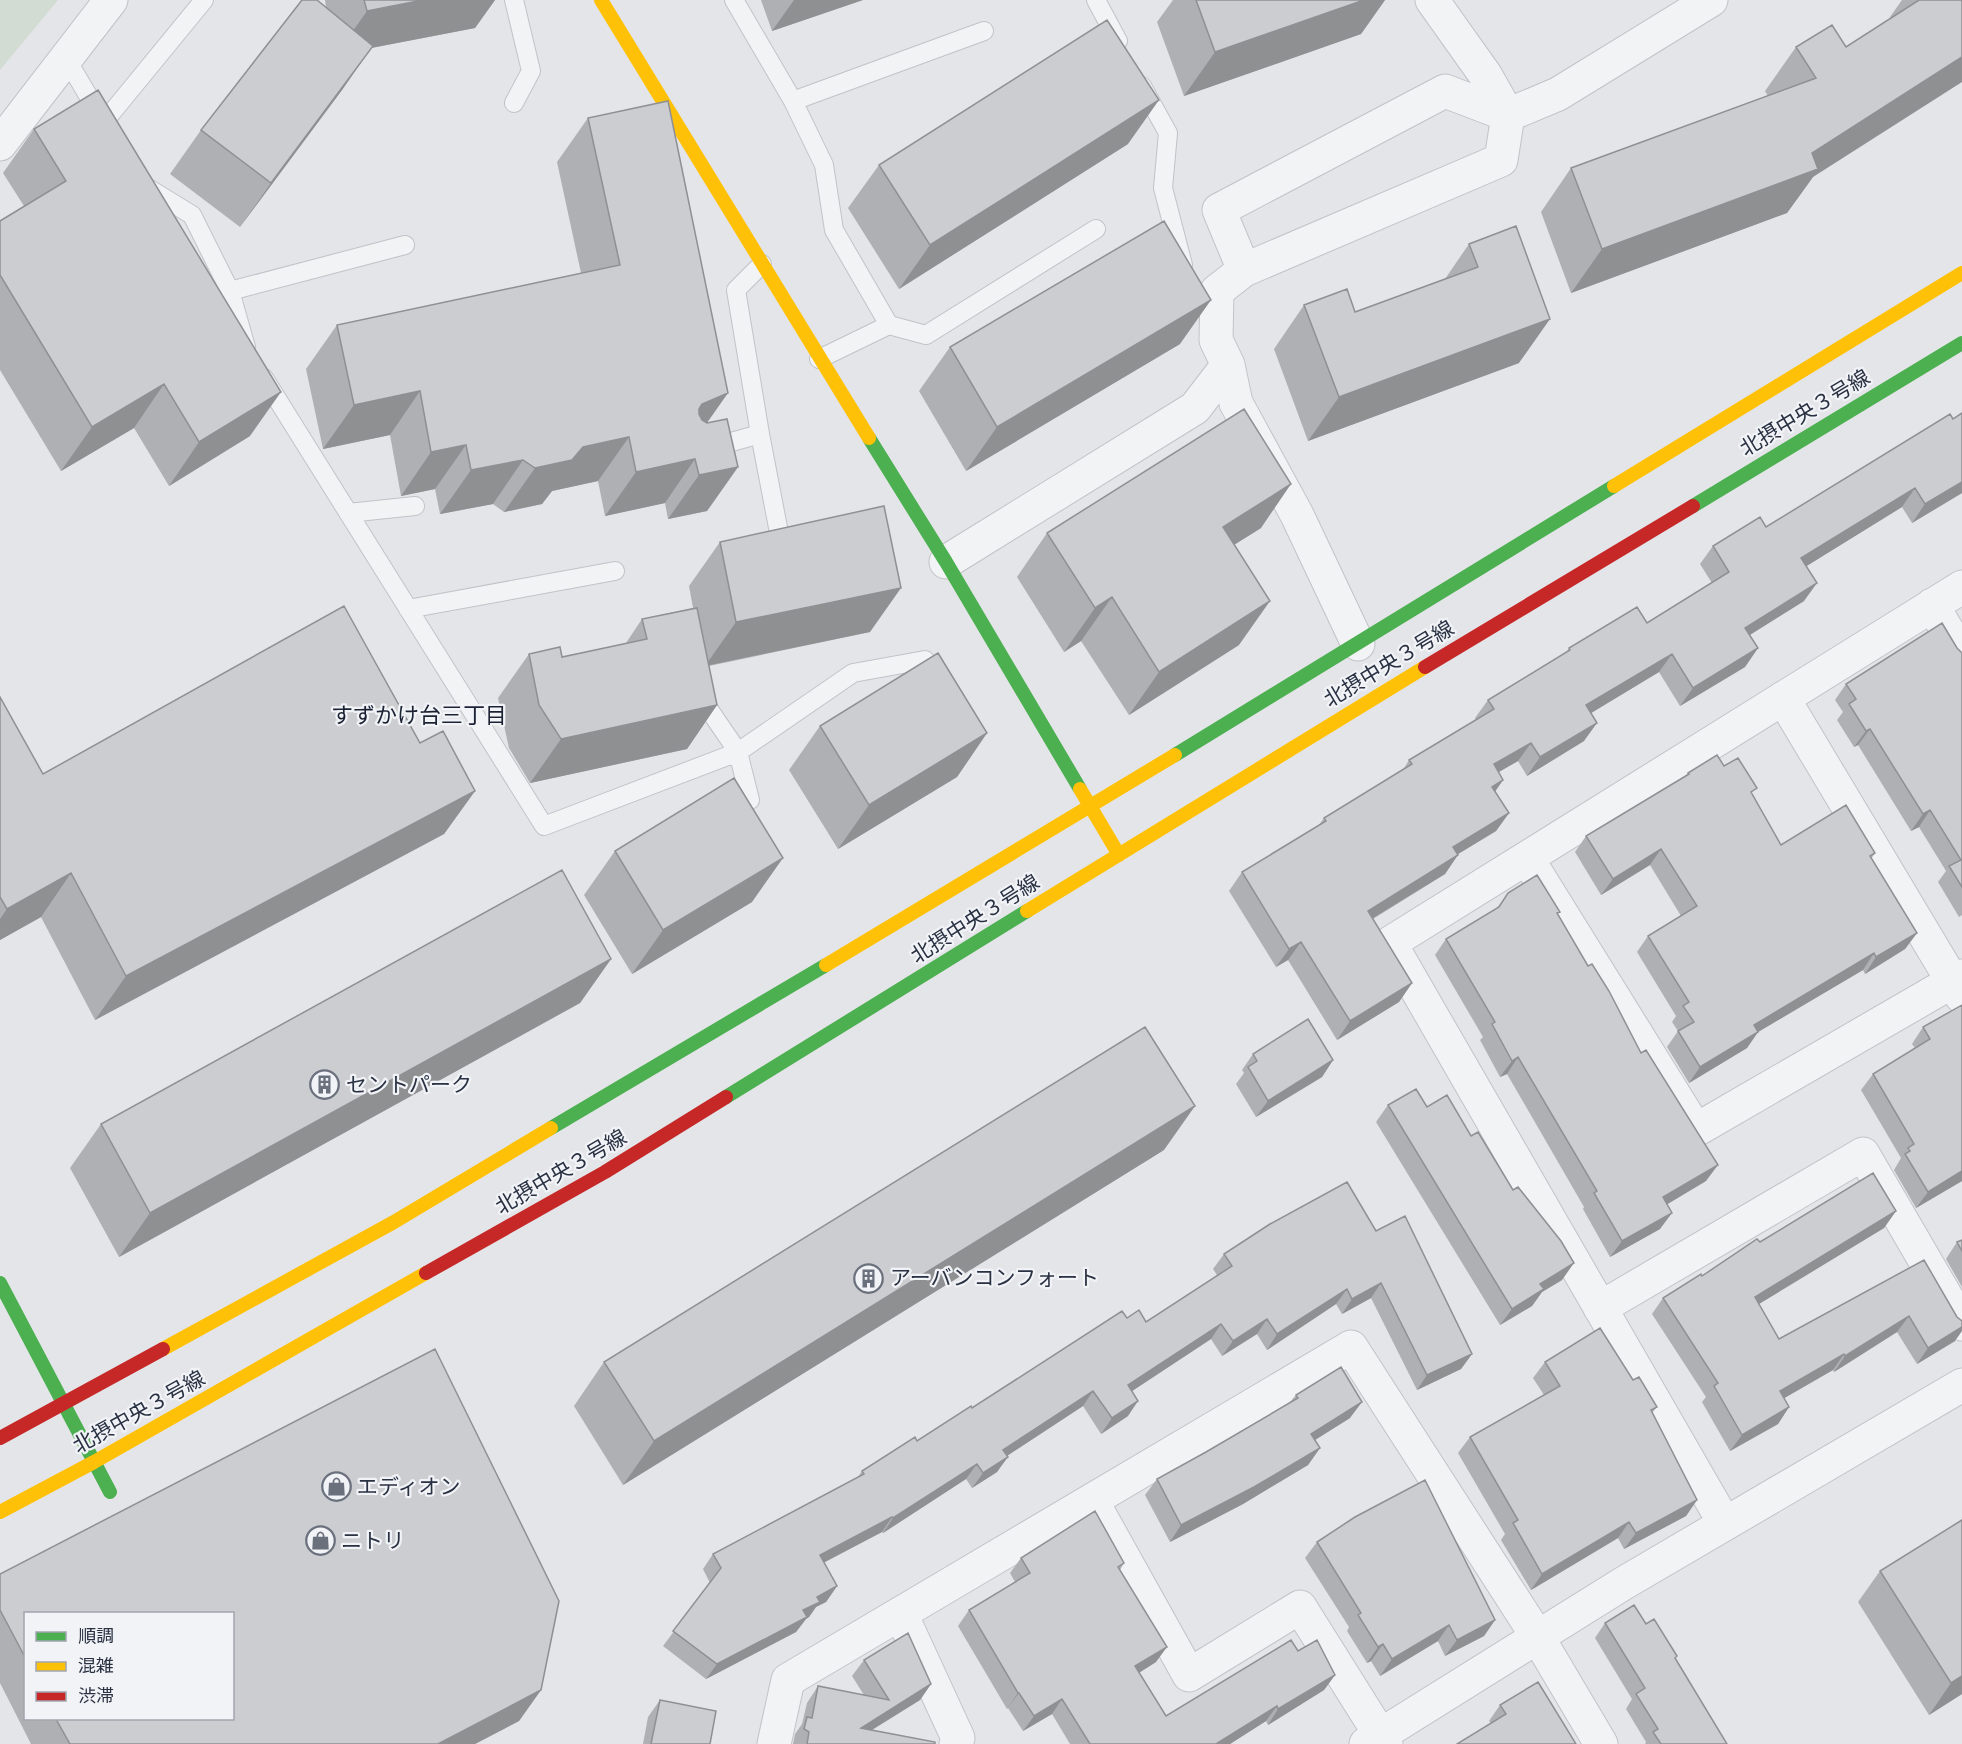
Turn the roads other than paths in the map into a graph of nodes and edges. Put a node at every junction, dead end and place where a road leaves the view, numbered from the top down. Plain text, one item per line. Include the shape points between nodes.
1 (111, 0) edge
2 (204, 0) edge
3 (514, 0) edge
4 (601, 0) edge
5 (734, 0) edge
6 (1095, 0) edge
7 (1432, 0) edge
8 (1711, 0) edge
9 (984, 31) dead end
10 (66, 58) junction
11 (793, 101) junction
12 (514, 104) dead end
13 (1508, 115) junction
14 (0, 144) edge
15 (133, 173) edge
16 (1096, 229) dead end
17 (405, 245) dead end
18 (762, 264) junction
19 (1244, 270) junction
20 (1962, 273) edge
21 (1186, 277) edge
22 (230, 291) junction
23 (889, 325) junction
24 (1214, 341) junction
25 (1962, 343) edge
26 (819, 359) junction
27 (760, 434) junction
28 (689, 453) edge
29 (415, 506) dead end
30 (348, 513) junction
31 (780, 538) edge
32 (946, 562) junction
33 (615, 571) dead end
34 (1962, 587) edge
35 (1932, 605) junction
36 (408, 609) junction
37 (1358, 644) junction
38 (1962, 656) edge
39 (925, 660) edge
40 (1784, 698) junction
41 (708, 708) edge
42 (738, 752) junction
43 (750, 801) edge
44 (1091, 807) junction
45 (1119, 855) junction
46 (1527, 858) junction
47 (1959, 985) edge
48 (0, 1283) edge
49 (1600, 1308) junction
50 (1962, 1324) edge
51 (1962, 1385) edge
52 (63, 1404) junction
53 (0, 1438) edge
54 (94, 1462) junction
55 (110, 1492) dead end
56 (1092, 1502) junction
57 (0, 1512) edge
58 (1725, 1524) junction
59 (901, 1614) junction
60 (1537, 1636) junction
61 (1377, 1741) edge
62 (774, 1744) edge
63 (956, 1744) edge
64 (1601, 1744) edge

1 - 10 street
2 - 10 lane via 107,127
3 - 12 lane via 531,71
4 - 18 street
5 - 11 lane
6 - 21 lane via 1168,133 1163,188
7 - 13 street via 1486,76
8 - 13 street via 1558,94
9 - 11 lane
10 - 14 street
11 - 23 lane via 824,165 834,230
13 - 19 street via 1501,160
13 - 19 street via 1445,91 1219,210
15 - 22 lane via 139,183 192,215
16 - 23 lane via 926,334
17 - 22 lane
18 - 26 street
18 - 27 lane via 736,290
19 - 24 street via 1217,291
20 - 37 street, 北摂中央３号線
22 - 30 lane via 248,352
23 - 26 lane
24 - 32 street via 1195,408
24 - 37 street via 1236,403 1297,515
25 - 45 street, 北摂中央３号線
26 - 32 street
27 - 28 lane
27 - 31 lane
29 - 30 lane
30 - 36 lane
32 - 44 street
33 - 36 lane
34 - 35 street
35 - 38 street
35 - 40 street
36 - 42 lane via 544,826
37 - 44 street, 北摂中央３号線
39 - 42 lane via 853,673
40 - 46 street
40 - 47 street
41 - 42 lane
42 - 43 lane
44 - 45 street
44 - 52 street, 北摂中央３号線 via 394,1222
45 - 54 street, 北摂中央３号線 via 605,1172
46 - 47 street via 1696,1130
46 - 49 street via 1390,943
48 - 52 street
49 - 50 street via 1863,1154
49 - 58 street
51 - 58 street
52 - 53 street, 北摂中央３号線
52 - 54 street
54 - 55 street
54 - 57 street, 北摂中央３号線
56 - 59 street
56 - 60 street via 1352,1347
56 - 61 street via 1189,1675 1300,1607
58 - 60 street
59 - 62 street via 788,1680
59 - 63 street via 958,1738
60 - 61 street
60 - 64 street

